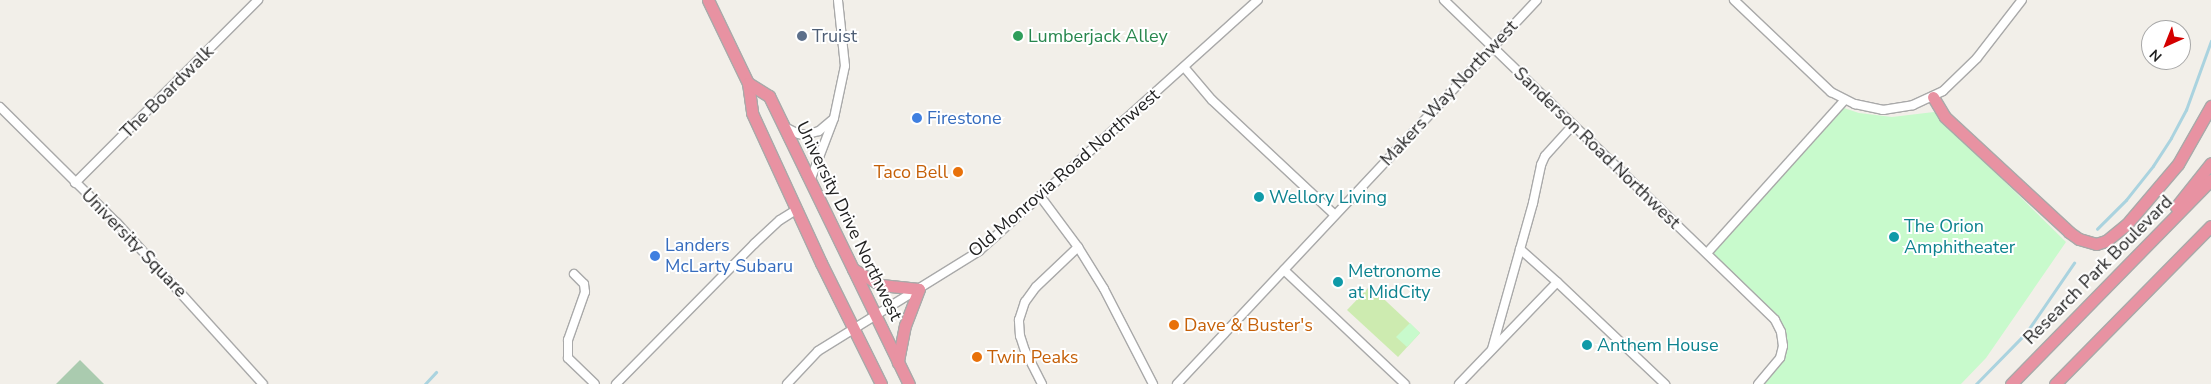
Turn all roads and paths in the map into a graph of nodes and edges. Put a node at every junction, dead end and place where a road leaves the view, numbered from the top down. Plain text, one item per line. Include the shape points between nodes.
1 (258, 0) edge
2 (708, 0) edge
3 (838, 0) edge
4 (1258, 0) edge
5 (1444, 0) edge
6 (1537, 0) edge
7 (1734, 0) edge
8 (2022, 0) edge
9 (1492, 47) junction
10 (1184, 67) junction
11 (748, 83) junction
12 (1933, 97) junction
13 (1845, 100) junction
14 (2211, 106) edge
15 (0, 108) edge
16 (834, 118) junction
17 (1573, 125) junction
18 (783, 126) junction
19 (2211, 163) edge
20 (2211, 180) edge
21 (810, 181) junction
22 (76, 183) junction
23 (1040, 196) junction
24 (796, 210) junction
25 (1335, 215) junction
26 (2211, 226) edge
27 (1078, 247) junction
28 (1520, 250) junction
29 (1707, 253) junction
30 (2139, 253) junction
31 (852, 268) junction
32 (1284, 270) junction
33 (574, 274) dead end
34 (1558, 282) junction
35 (919, 290) junction
36 (875, 316) junction
37 (853, 328) junction
38 (1492, 349) junction
39 (898, 362) junction
40 (262, 384) edge
41 (595, 384) edge
42 (616, 384) edge
43 (787, 384) edge
44 (881, 384) edge
45 (910, 384) edge
46 (1042, 384) edge
47 (1153, 384) edge
48 (1177, 384) edge
49 (1405, 384) edge
50 (1459, 384) edge
51 (1665, 384) edge
52 (1758, 384) edge
53 (2011, 384) edge
54 (2055, 384) edge

1 - 22 street, The Boardwalk
2 - 11 highway
3 - 16 street via 845,66
4 - 10 street, Old Monrovia Road Northwest
5 - 9 street, Sanderson Road Northwest
6 - 9 street, Makers Way Northwest
7 - 13 street via 1821,83
8 - 12 street via 1977,58
9 - 17 street, Sanderson Road Northwest
9 - 25 street, Makers Way Northwest
10 - 23 street, Old Monrovia Road Northwest
10 - 25 street via 1212,100
11 - 18 highway, University Drive Northwest via 769,96
11 - 24 highway via 752,113
12 - 13 street via 1914,105 1883,110
12 - 14 highway via 1945,116 2069,232 2096,244 2106,241 2126,225 2172,170
13 - 29 street
15 - 22 street, University Square
16 - 18 street via 819,131 808,134 793,132
16 - 21 street
17 - 28 street via 1541,165
17 - 29 street, Sanderson Road Northwest
18 - 21 highway, University Drive Northwest
19 - 30 highway
20 - 30 highway, Research Park Boulevard
21 - 31 highway, University Drive Northwest
22 - 40 street, University Square via 162,271
23 - 27 street
23 - 35 street, Old Monrovia Road Northwest via 980,250
24 - 37 highway
24 - 42 street via 754,244
25 - 32 street, Makers Way Northwest
26 - 54 highway
27 - 46 street via 1036,287 1025,302 1020,320 1020,336 1025,351
27 - 47 street via 1104,289
28 - 34 street
28 - 38 street
29 - 52 street, Sanderson Road Northwest via 1775,320 1781,332 1783,346 1780,358
30 - 53 highway, Research Park Boulevard
31 - 35 highway via 881,285
31 - 36 highway, University Drive Northwest
32 - 48 street, Makers Way Northwest
32 - 49 street
33 - 41 street via 584,284 585,292 568,340 568,358
34 - 38 street
34 - 51 street
35 - 36 street, Old Monrovia Road Northwest
35 - 39 highway via 905,325
36 - 37 street, Old Monrovia Road Northwest
36 - 39 highway, University Drive Northwest
37 - 43 street, Old Monrovia Road Northwest via 818,351
37 - 44 highway
38 - 50 street
39 - 45 highway, University Drive Northwest

